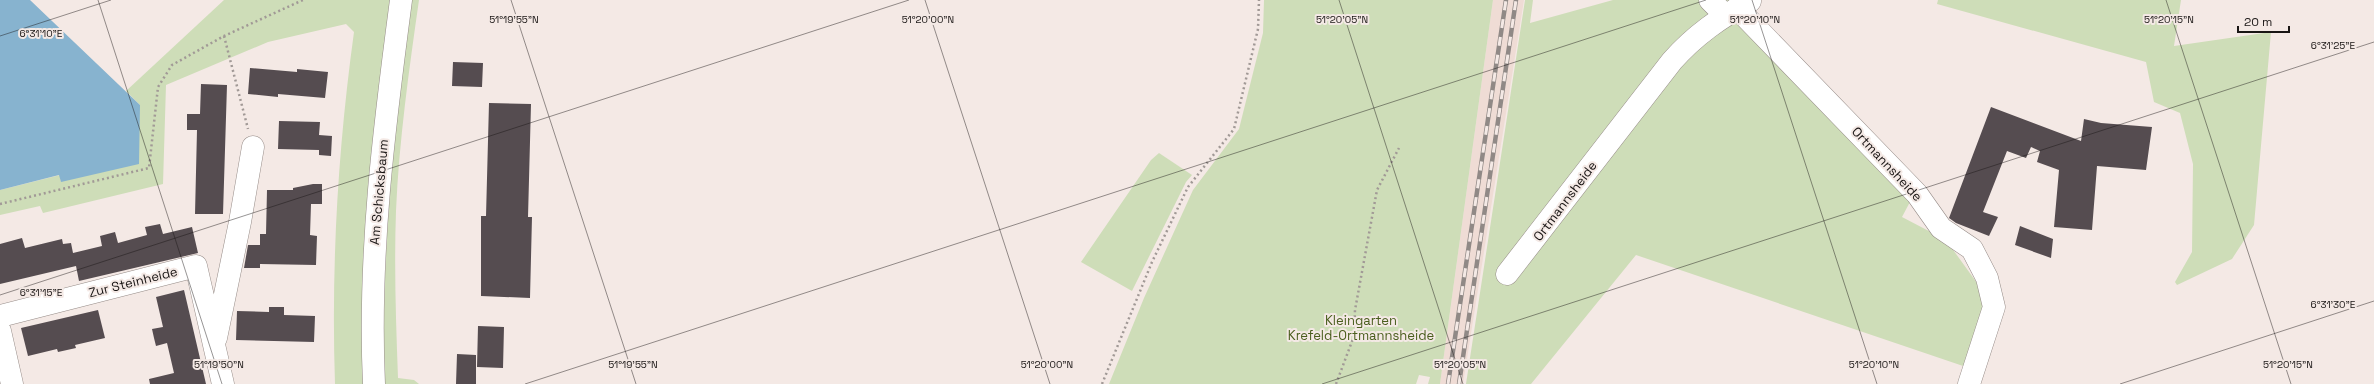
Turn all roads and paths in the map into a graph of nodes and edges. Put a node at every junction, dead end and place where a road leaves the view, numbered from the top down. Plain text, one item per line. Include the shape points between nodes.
1 (303, 0) edge
2 (401, 0) edge
3 (1260, 0) edge
4 (1731, 6) edge
5 (224, 36) junction
6 (253, 147) joint
7 (1399, 148) dead end
8 (0, 204) edge
9 (232, 256) junction
10 (196, 266) junction
11 (1508, 274) dead end
12 (0, 316) edge
13 (0, 331) edge
14 (214, 347) junction
15 (12, 384) edge
16 (223, 384) edge
17 (374, 384) edge
18 (1102, 384) edge
19 (1336, 384) edge
20 (1969, 384) edge

1 - 5 path
2 - 17 street, Am Schicksbaum via 379,176 373,269
3 - 18 path via 1258,30 1234,129 1188,188 1138,296
4 - 11 street, Ortmannsheide via 1691,40 1672,61
4 - 20 street, Ortmannsheide via 1918,194 1941,228 1972,249 1987,278 1994,307
5 - 6 path
5 - 8 path via 172,65 158,87 149,168
6 - 9 street, Zur Steinheide
7 - 19 path via 1377,190 1354,310 1354,336
9 - 10 street, Zur Steinheide
9 - 14 street, Zur Steinheide
10 - 12 street, Zur Steinheide
10 - 14 street, Zur Steinheide
13 - 15 street
14 - 16 street, Zur Steinheide

